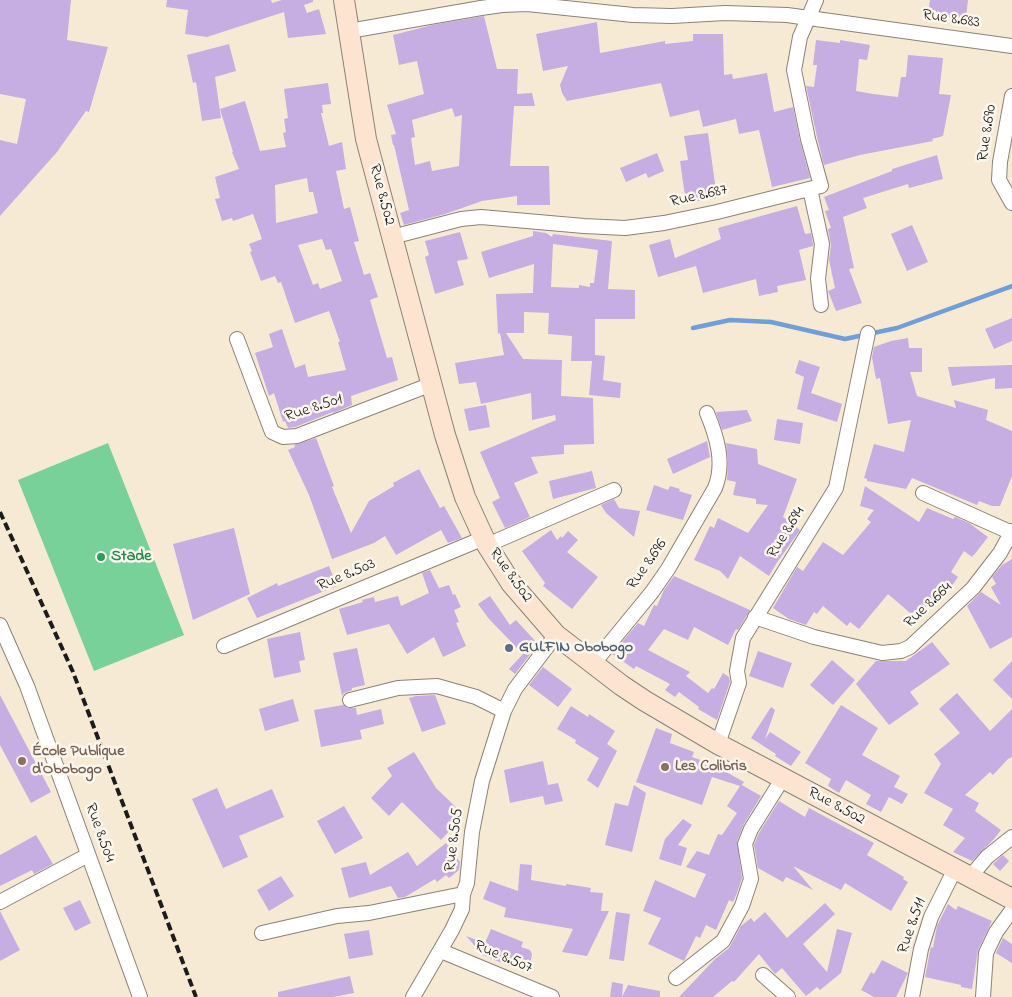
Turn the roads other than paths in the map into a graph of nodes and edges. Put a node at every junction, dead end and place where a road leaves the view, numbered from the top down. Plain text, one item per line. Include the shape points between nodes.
1 (344, 0) edge
2 (816, 0) edge
3 (808, 18) junction
4 (349, 31) junction
5 (1012, 46) edge
6 (1012, 96) edge
7 (1006, 159) edge
8 (810, 188) junction
9 (1012, 203) edge
10 (392, 237) junction
11 (821, 305) dead end
12 (868, 333) dead end
13 (236, 339) dead end
14 (432, 384) junction
15 (707, 413) dead end
16 (614, 490) dead end
17 (922, 493) dead end
18 (1012, 532) edge
19 (485, 541) junction
20 (755, 617) junction
21 (0, 625) edge
22 (556, 635) junction
23 (224, 646) dead end
24 (592, 664) junction
25 (350, 700) dead end
26 (504, 711) junction
27 (718, 744) junction
28 (783, 778) junction
29 (1012, 837) edge
30 (88, 855) junction
31 (962, 873) junction
32 (464, 894) junction
33 (1012, 899) edge
34 (0, 902) edge
35 (1012, 910) edge
36 (262, 933) dead end
37 (441, 950) junction
38 (763, 975) dead end
39 (676, 978) dead end
40 (140, 997) edge
41 (413, 997) edge
42 (552, 997) edge
43 (788, 997) edge
44 (912, 997) edge
45 (983, 997) edge

1 - 4 main road, Rue 8.502
2 - 3 street
3 - 4 street, Rue 8.683 via 762,14 633,15 552,6 502,5
3 - 5 street, Rue 8.683
3 - 8 street via 800,37 794,70 821,186
4 - 10 main road, Rue 8.502 via 366,139
6 - 7 street, Rue 8.690
7 - 9 street, Rue 8.690 via 999,180
8 - 10 street, Rue 8.687 via 717,212 625,228 481,217
8 - 11 street via 822,244 818,279
10 - 14 main road, Rue 8.502
12 - 20 street, Rue 8.694 via 836,488
13 - 14 street, Rue 8.501 via 272,432 284,437 297,436
14 - 19 main road, Rue 8.502 via 465,497
15 - 24 street, Rue 8.696 via 719,449 720,477 668,569
16 - 19 street, Rue 8.503
17 - 18 street
18 - 20 street, Rue 8.664 via 973,588 910,647 901,650 882,653 814,637
19 - 22 main road, Rue 8.502 via 511,583
19 - 23 street, Rue 8.503
20 - 27 street, Rue 8.694 via 743,638 737,671 739,683
21 - 30 street, Rue 8.504 via 27,686
22 - 24 main road, Rue 8.502
22 - 26 street, Rue 8.505 via 515,689
24 - 27 main road, Rue 8.502 via 645,701
25 - 26 street via 398,688 437,686 476,697
26 - 32 street, Rue 8.505 via 482,781
27 - 28 main road, Rue 8.502
28 - 31 main road, Rue 8.502
28 - 39 street via 745,844 751,879 742,906 722,941
29 - 31 street, Rue 8.511
30 - 34 street
30 - 40 street, Rue 8.504
31 - 33 main road, Rue 8.502
31 - 44 street, Rue 8.511 via 931,917
32 - 36 street, Rue 8.505
32 - 37 street via 462,909
35 - 45 street via 986,952
37 - 41 street
37 - 42 street, Rue 8.507
38 - 43 street

